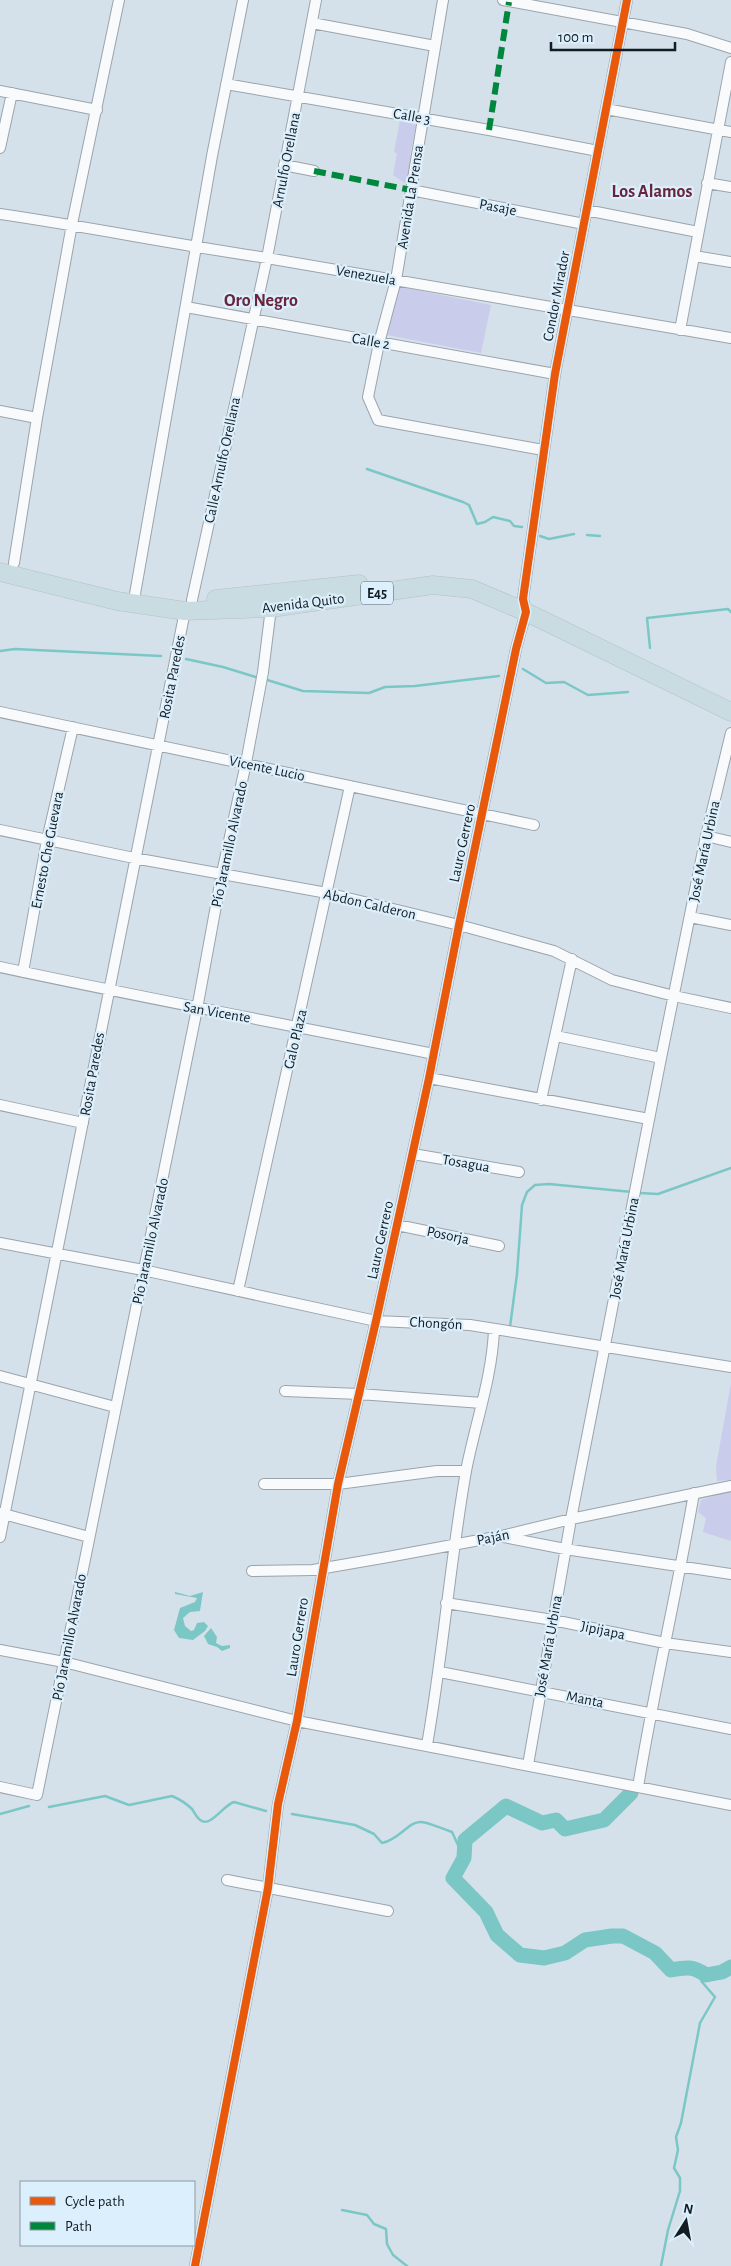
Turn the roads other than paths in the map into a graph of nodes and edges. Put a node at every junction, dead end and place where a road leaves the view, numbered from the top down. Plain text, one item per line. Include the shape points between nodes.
1 (120, 0) edge
2 (243, 0) edge
3 (316, 0) edge
4 (443, 0) edge
5 (503, 0) edge
6 (627, 0) edge
7 (312, 23) junction
8 (622, 23) junction
9 (435, 46) junction
10 (731, 48) edge
11 (731, 62) edge
12 (226, 84) junction
13 (0, 91) edge
14 (12, 94) junction
15 (298, 98) junction
16 (606, 109) junction
17 (98, 110) junction
18 (423, 118) junction
19 (718, 130) junction
20 (731, 132) edge
21 (0, 148) edge
22 (598, 152) junction
23 (284, 165) junction
24 (314, 171) dead end
25 (707, 182) junction
26 (731, 187) edge
27 (411, 190) junction
28 (586, 210) junction
29 (0, 214) edge
30 (72, 224) junction
31 (584, 224) junction
32 (698, 232) junction
33 (196, 248) junction
34 (694, 256) junction
35 (267, 258) junction
36 (731, 262) edge
37 (396, 280) junction
38 (186, 307) junction
39 (567, 310) junction
40 (252, 319) junction
41 (680, 330) junction
42 (731, 338) edge
43 (379, 343) junction
44 (555, 374) junction
45 (0, 411) edge
46 (37, 418) junction
47 (543, 450) junction
48 (5, 565) edge
49 (136, 594) junction
50 (188, 606) junction
51 (525, 606) junction
52 (271, 608) junction
53 (731, 701) edge
54 (0, 712) edge
55 (731, 712) edge
56 (73, 728) junction
57 (731, 733) edge
58 (159, 744) junction
59 (729, 748) edge
60 (246, 763) junction
61 (350, 786) junction
62 (483, 815) junction
63 (534, 825) dead end
64 (0, 830) edge
65 (706, 836) junction
66 (47, 840) junction
67 (731, 842) edge
68 (134, 858) junction
69 (222, 874) junction
70 (327, 893) junction
71 (690, 917) junction
72 (458, 924) junction
73 (731, 925) edge
74 (572, 959) junction
75 (0, 968) edge
76 (23, 972) junction
77 (108, 990) junction
78 (674, 996) junction
79 (731, 1008) edge
80 (197, 1009) junction
81 (298, 1026) junction
82 (556, 1036) junction
83 (434, 1054) junction
84 (661, 1058) junction
85 (429, 1078) junction
86 (541, 1100) junction
87 (0, 1105) edge
88 (649, 1119) junction
89 (84, 1123) junction
90 (413, 1154) junction
91 (519, 1172) dead end
92 (397, 1225) junction
93 (0, 1243) edge
94 (499, 1246) dead end
95 (57, 1254) junction
96 (144, 1270) junction
97 (238, 1291) junction
98 (376, 1321) junction
99 (494, 1330) junction
100 (605, 1346) junction
101 (731, 1367) edge
102 (0, 1376) edge
103 (31, 1382) junction
104 (285, 1391) dead end
105 (359, 1394) junction
106 (482, 1403) junction
107 (115, 1407) junction
108 (466, 1471) junction
109 (264, 1484) dead end
110 (338, 1484) junction
111 (731, 1486) edge
112 (694, 1494) junction
113 (3, 1514) edge
114 (571, 1519) junction
115 (501, 1536) junction
116 (0, 1537) edge
117 (89, 1537) junction
118 (456, 1544) junction
119 (565, 1549) junction
120 (682, 1565) junction
121 (323, 1568) junction
122 (252, 1572) dead end
123 (731, 1574) edge
124 (446, 1603) junction
125 (553, 1620) junction
126 (665, 1643) junction
127 (0, 1650) edge
128 (731, 1652) edge
129 (64, 1662) junction
130 (440, 1672) junction
131 (541, 1691) junction
132 (650, 1712) junction
133 (297, 1722) junction
134 (731, 1729) edge
135 (427, 1746) junction
136 (528, 1765) junction
137 (0, 1787) edge
138 (638, 1787) junction
139 (731, 1806) edge
140 (227, 1880) dead end
141 (268, 1888) junction
142 (388, 1911) dead end
143 (195, 2266) edge

1 - 17 street
2 - 12 street
3 - 7 street, Arnulfo Orellana
4 - 9 street, Avenida La Prensa
5 - 8 street
6 - 8 street, Condor Mirador
7 - 9 street
7 - 15 street, Arnulfo Orellana
8 - 10 street via 687,34
8 - 16 street, Condor Mirador
9 - 18 street, Avenida La Prensa
11 - 19 street
12 - 15 street, Calle 3
12 - 33 street
13 - 14 street
14 - 17 street
14 - 21 street
15 - 18 street, Calle 3
15 - 23 street, Arnulfo Orellana
16 - 19 street
16 - 22 street, Condor Mirador
17 - 30 street
18 - 22 street, Calle 3
18 - 27 street, Avenida La Prensa
19 - 20 street
19 - 25 street
22 - 28 street, Condor Mirador
23 - 24 street
23 - 35 street, Arnulfo Orellana
25 - 26 street
25 - 32 street
27 - 31 street, Pasaje
27 - 37 street, Avenida La Prensa
28 - 31 street, Condor Mirador
28 - 32 street
29 - 30 street, Venezuela
30 - 33 street, Venezuela
30 - 46 street
31 - 39 street, Condor Mirador
32 - 34 street
33 - 35 street, Venezuela
33 - 38 street
34 - 36 street
34 - 41 street
35 - 37 street, Venezuela
35 - 40 street, Arnulfo Orellana
37 - 39 street, Venezuela
37 - 43 street, Avenida La Prensa
38 - 40 street, Calle 2
38 - 49 street
39 - 41 street, Venezuela
39 - 44 street, Condor Mirador
40 - 43 street, Calle 2
40 - 50 street, Calle Arnulfo Orellana
41 - 42 street, Venezuela
43 - 44 street, Calle 2
43 - 47 street, Avenida La Prensa via 368,397 378,420
44 - 47 street, Condor Mirador
45 - 46 street
46 - 48 street
47 - 51 street, Condor Mirador
48 - 49 highway, Avenida Quito / E45
48 - 50 highway, Avenida Quito / E45 via 117,601
49 - 50 highway, Avenida Quito / E45
50 - 51 highway, Avenida Quito / E45 via 434,575 474,580
50 - 52 highway, Avenida Quito / E45
50 - 58 street, Rosita Paredes
51 - 52 highway, Avenida Quito / E45 via 472,589 433,585
51 - 53 highway, Avenida Quito / E45
51 - 55 highway, Avenida Quito / E45
51 - 62 street, Lauro Gerrero
52 - 60 street, Pío Jaramillo Alvarado
54 - 56 street, Vicente Lucio
56 - 58 street, Vicente Lucio
56 - 66 street, Ernesto Che Guevara
57 - 59 street, José María Urbina
58 - 60 street, Vicente Lucio
58 - 68 street, Rosita Paredes
59 - 65 street, José María Urbina
60 - 61 street, Vicente Lucio
60 - 69 street, Pío Jaramillo Alvarado
61 - 62 street, Vicente Lucio
61 - 70 street, Galo Plaza
62 - 63 street, Vicente Lucio
62 - 72 street, Lauro Gerrero
64 - 66 street, Abdon Calderon
65 - 67 street
65 - 71 street, José María Urbina
66 - 68 street, Abdon Calderon
66 - 76 street, Ernesto Che Guevara
68 - 69 street, Abdon Calderon
68 - 77 street, Rosita Paredes
69 - 70 street, Abdon Calderon
69 - 80 street, Pío Jaramillo Alvarado
70 - 72 street, Abdon Calderon
70 - 81 street, Galo Plaza
71 - 73 street
71 - 78 street, José María Urbina
72 - 74 street, Abdon Calderon
72 - 83 street, Lauro Gerrero
74 - 78 street, Abdon Calderon via 612,980
74 - 82 street
75 - 76 street, San Vicente
76 - 77 street, San Vicente
77 - 80 street, San Vicente
77 - 89 street, Rosita Paredes
78 - 79 street, Abdon Calderon
78 - 84 street, José María Urbina
80 - 81 street, San Vicente
80 - 96 street, Pío Jaramillo Alvarado
81 - 83 street, San Vicente
81 - 97 street, Galo Plaza
82 - 84 street
82 - 86 street
83 - 85 street, Lauro Gerrero
84 - 88 street, José María Urbina
85 - 86 street
85 - 90 street, Lauro Gerrero
86 - 88 street
87 - 89 street
88 - 100 street, José María Urbina
89 - 95 street, Rosita Paredes
90 - 91 street, Tosagua
90 - 92 street, Lauro Gerrero
92 - 94 street, Posorja
92 - 98 street, Lauro Gerrero
93 - 95 street, Chongón
95 - 96 street, Chongón
95 - 103 street, Rosita Paredes
96 - 97 street, Chongón
96 - 107 street, Pío Jaramillo Alvarado
97 - 98 street, Chongón
98 - 99 street, Chongón via 470,1325
98 - 105 street, Lauro Gerrero
99 - 100 street, Chongón
99 - 106 street via 490,1371
100 - 101 street, Chongón
100 - 114 street, José María Urbina
102 - 103 street
103 - 107 street
103 - 113 street, Rosita Paredes
104 - 105 street
105 - 106 street
105 - 110 street, Lauro Gerrero
106 - 108 street
107 - 117 street, Pío Jaramillo Alvarado
108 - 110 street via 437,1471
108 - 118 street
109 - 110 street
110 - 121 street, Lauro Gerrero
111 - 112 street, Paján
112 - 114 street, Paján
112 - 120 street
113 - 116 street, Rosita Paredes
113 - 117 street
114 - 115 street, Paján
114 - 119 street, José María Urbina
115 - 118 street, Paján
115 - 119 street
117 - 129 street, Pío Jaramillo Alvarado
118 - 121 street, Paján
118 - 124 street
119 - 120 street
119 - 125 street, José María Urbina
120 - 123 street
120 - 126 street
121 - 122 street, Paján
121 - 133 street, Lauro Gerrero
124 - 125 street, Jipijapa
124 - 130 street
125 - 126 street, Jipijapa
125 - 131 street, José María Urbina
126 - 128 street, Jipijapa
126 - 132 street
127 - 129 street
129 - 133 street
129 - 137 street, Pío Jaramillo Alvarado via 38,1795
130 - 131 street, Manta
130 - 135 street
131 - 132 street, Manta
131 - 136 street, José María Urbina
132 - 134 street, Manta
132 - 138 street
133 - 135 street
133 - 141 street, Lauro Gerrero via 278,1804
135 - 136 street
136 - 138 street
138 - 139 street
140 - 141 street
141 - 142 street
141 - 143 street, Lauro Gerrero

